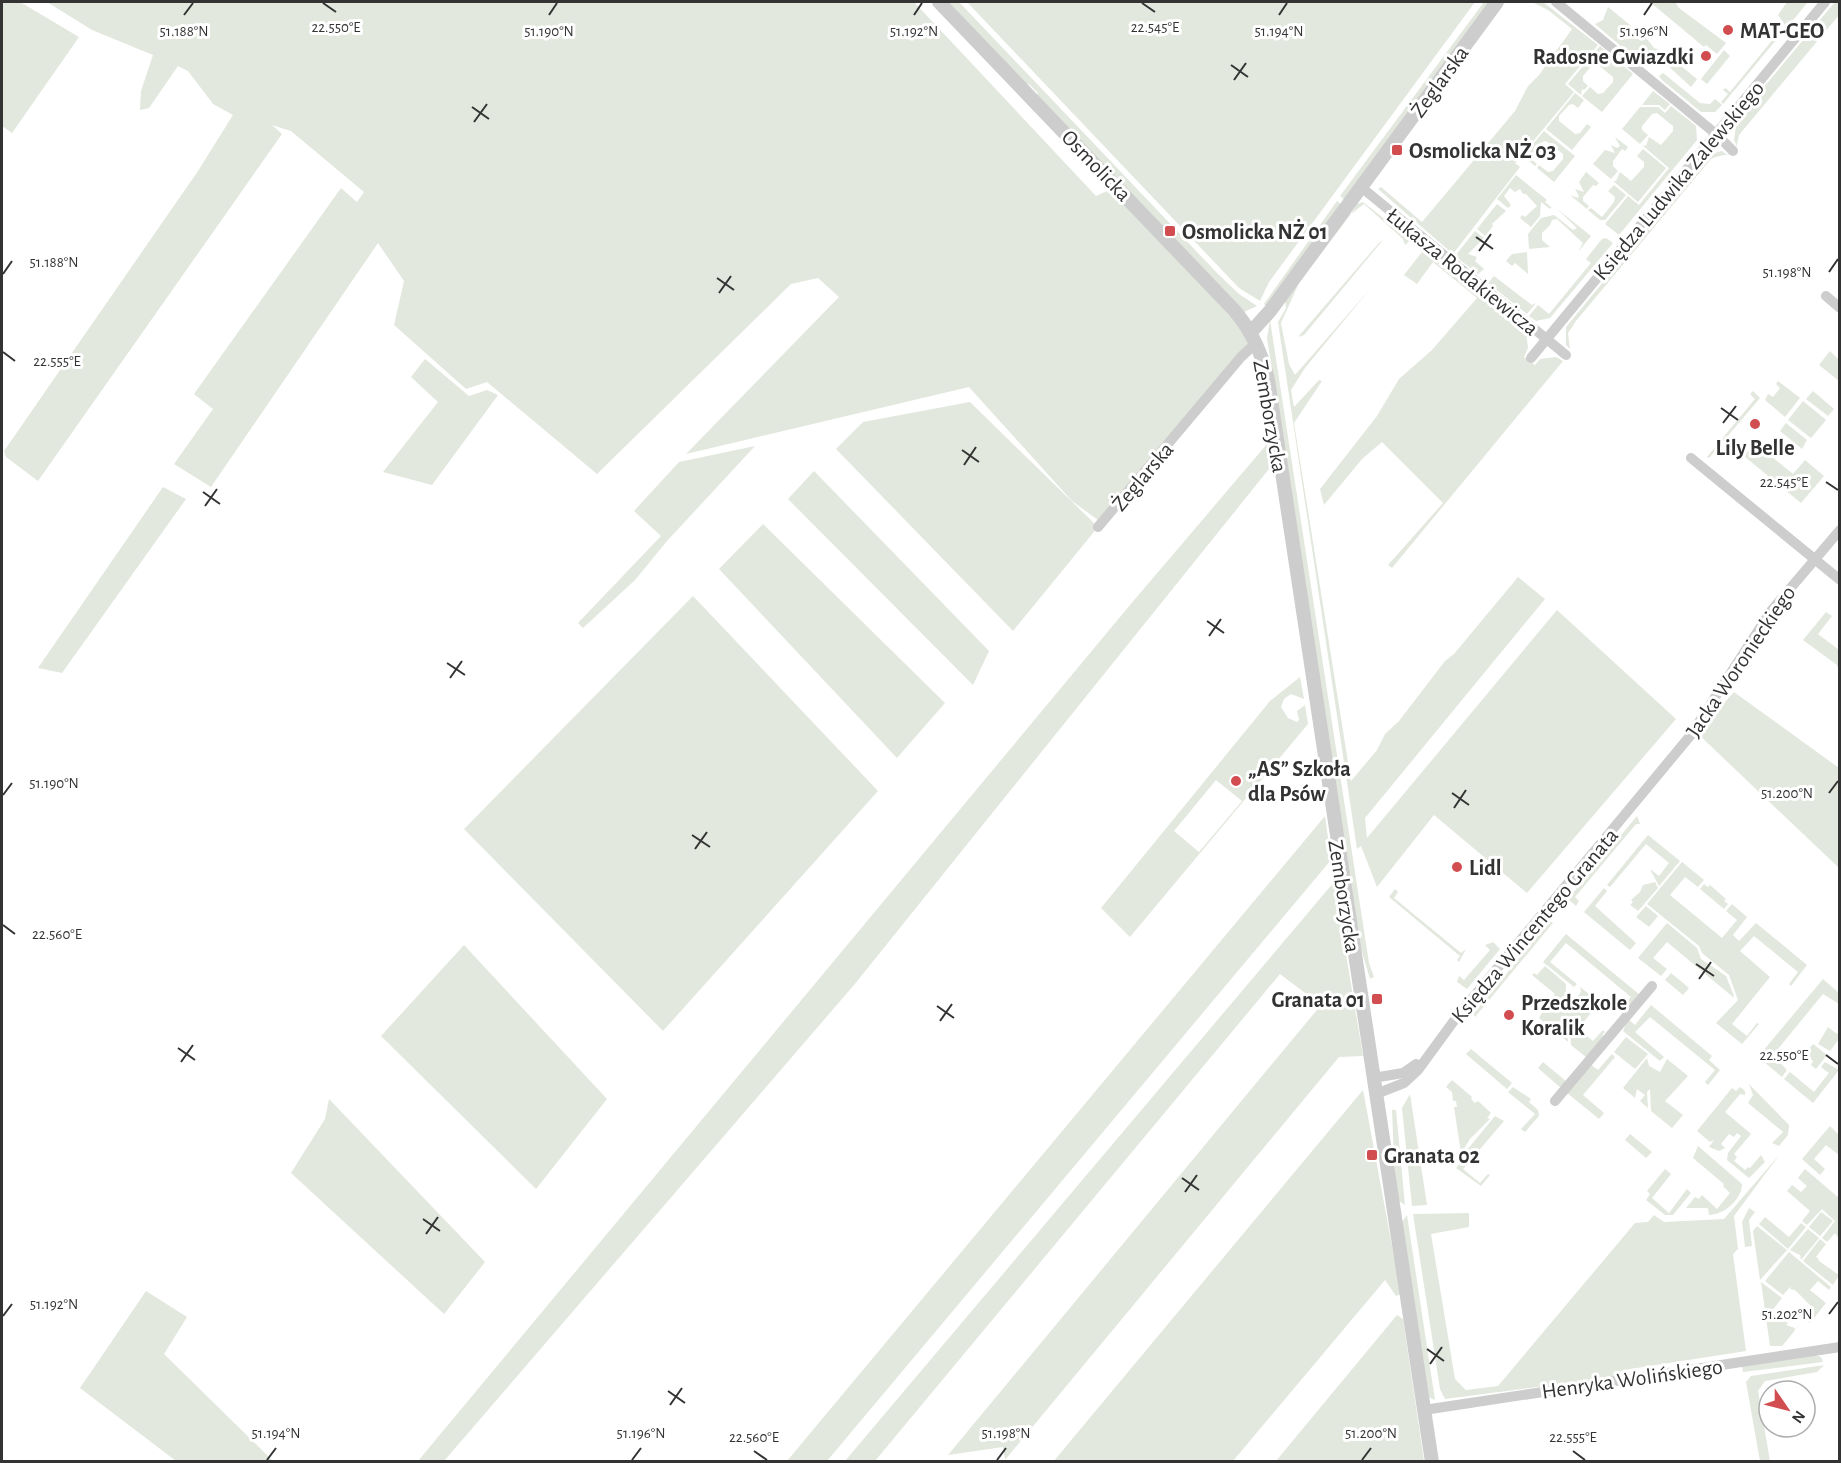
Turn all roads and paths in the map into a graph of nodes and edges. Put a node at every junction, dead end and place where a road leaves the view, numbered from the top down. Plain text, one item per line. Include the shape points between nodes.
1 (939, 2) edge
2 (1497, 2) edge
3 (1556, 2) edge
4 (1825, 2) edge
5 (1716, 134) junction
6 (1732, 151) dead end
7 (1361, 187) junction
8 (1826, 296) dead end
9 (1839, 308) edge
10 (1254, 338) junction
11 (1546, 339) junction
12 (1566, 355) dead end
13 (1531, 358) dead end
14 (1691, 458) dead end
15 (1098, 527) dead end
16 (1839, 531) edge
17 (1815, 559) junction
18 (1839, 580) edge
19 (1643, 794) joint
20 (1652, 986) dead end
21 (1426, 1057) junction
22 (1374, 1078) junction
23 (1376, 1094) junction
24 (1555, 1101) dead end
25 (1839, 1347) edge
26 (1424, 1410) junction
27 (1432, 1461) edge

1 - 10 street, Osmolicka via 1222,296
2 - 7 street, Żeglarska
3 - 5 street
4 - 5 street, Księdza Ludwika Zalewskiego
5 - 6 street
5 - 11 street, Księdza Ludwika Zalewskiego
7 - 10 street, Żeglarska
7 - 11 street, Łukasza Rodakiewicza
8 - 9 street
10 - 15 street, Żeglarska via 1248,350
10 - 22 street, Zemborzycka via 1268,380
11 - 12 street, Łukasza Rodakiewicza
11 - 13 street, Księdza Ludwika Zalewskiego
14 - 17 street
16 - 17 street, Jacka Woronieckiego
17 - 18 street
17 - 19 street, Jacka Woronieckiego via 1771,611 1694,731
19 - 21 street, Księdza Wincentego Granata
20 - 24 street
21 - 22 street, Księdza Wincentego Granata via 1403,1073
21 - 23 street, Księdza Wincentego Granata via 1404,1083
22 - 23 street, Zemborzycka
23 - 26 street, Zemborzycka
25 - 26 street, Henryka Wolińskiego
26 - 27 street, Zemborzycka

